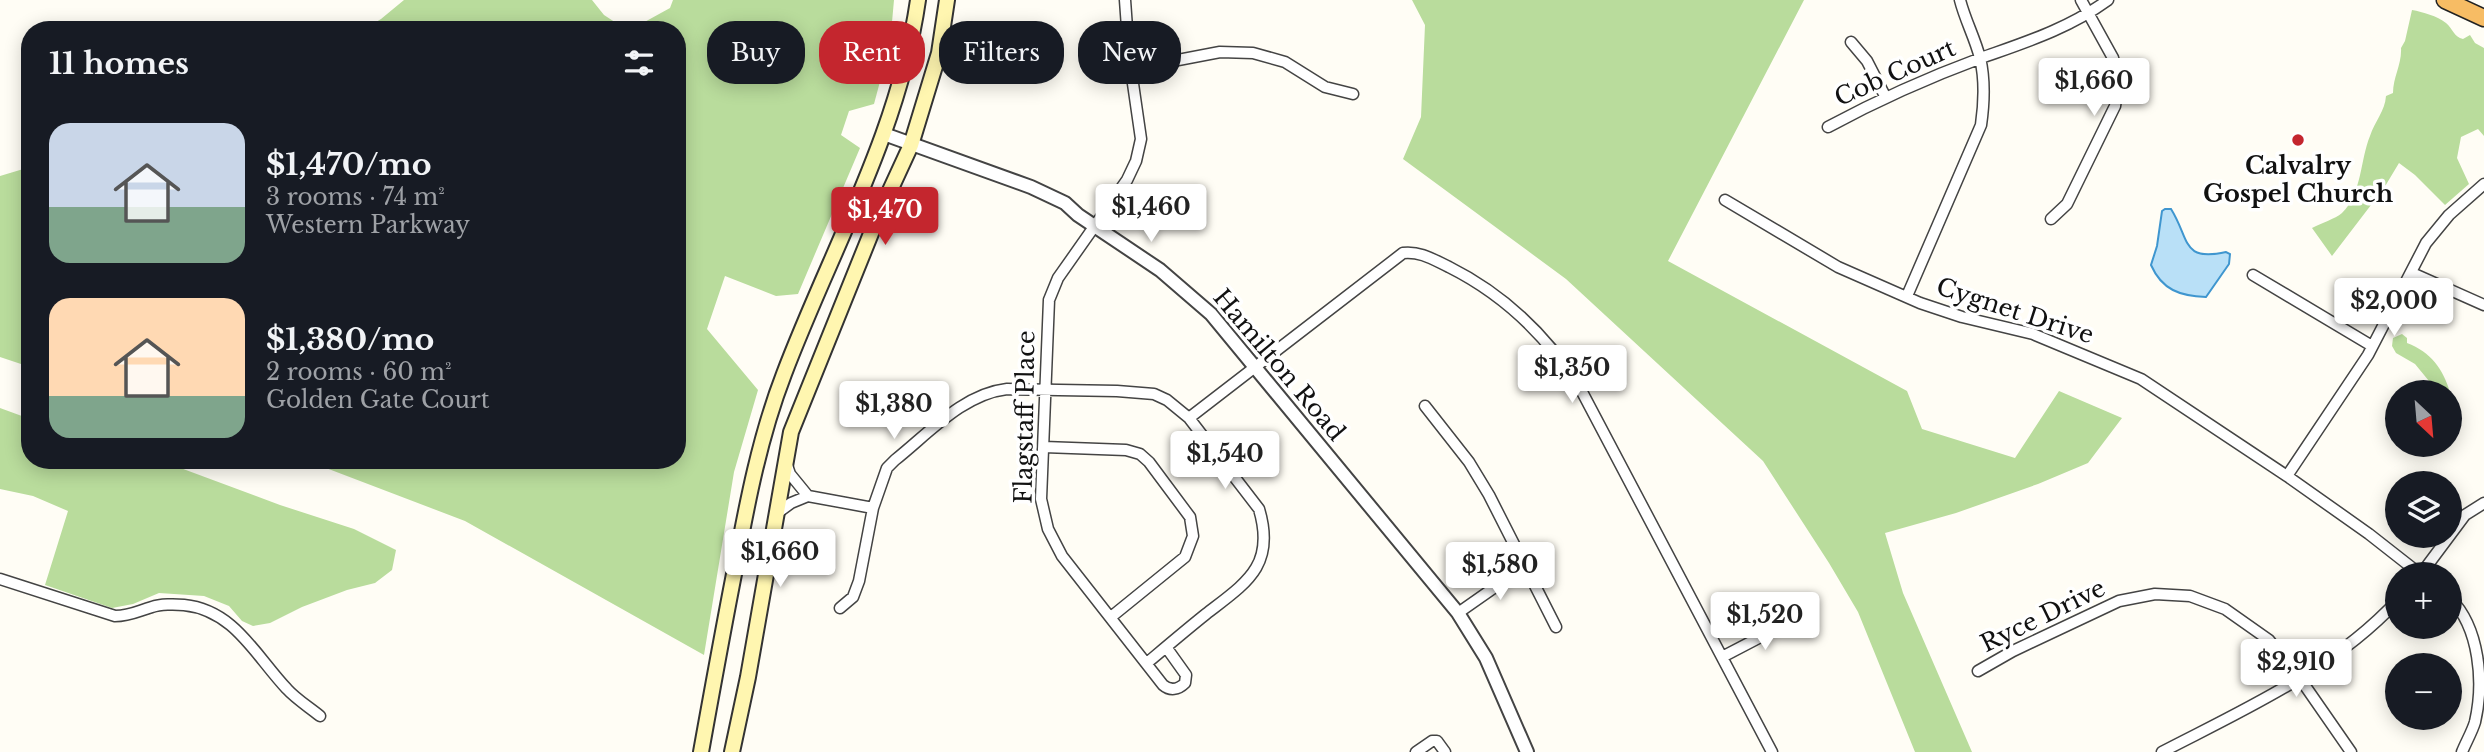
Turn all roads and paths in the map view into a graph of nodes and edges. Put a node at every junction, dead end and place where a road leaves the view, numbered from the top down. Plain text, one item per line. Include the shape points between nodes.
1 (918, 0) edge
2 (947, 0) edge
3 (1125, 0) edge
4 (1960, 0) edge
5 (2081, 0) edge
6 (2108, 0) edge
7 (2445, 0) edge
8 (2090, 13) junction
9 (2484, 19) edge
10 (1127, 21) edge
11 (1851, 42) dead end
12 (1181, 59) edge
13 (1980, 59) junction
14 (1133, 84) edge
15 (1353, 94) dead end
16 (1885, 96) junction
17 (1828, 127) dead end
18 (884, 134) junction
19 (911, 145) junction
20 (2484, 184) edge
21 (1726, 200) dead end
22 (2051, 219) dead end
23 (1095, 226) junction
24 (2412, 273) junction
25 (2253, 275) dead end
26 (1907, 296) junction
27 (2484, 305) edge
28 (2372, 346) junction
29 (1254, 366) junction
30 (1045, 389) junction
31 (1425, 406) dead end
32 (1189, 418) junction
33 (1044, 447) junction
34 (785, 462) junction
35 (2287, 476) junction
36 (808, 496) junction
37 (2484, 503) edge
38 (873, 508) junction
39 (776, 514) junction
40 (2405, 562) edge
41 (2430, 562) edge
42 (1525, 566) junction
43 (0, 579) edge
44 (840, 608) dead end
45 (1458, 613) junction
46 (2385, 614) edge
47 (2462, 615) edge
48 (1111, 617) junction
49 (1793, 620) dead end
50 (1556, 627) dead end
51 (1166, 647) junction
52 (1724, 656) junction
53 (1147, 663) junction
54 (1978, 671) dead end
55 (2301, 680) junction
56 (320, 716) dead end
57 (701, 752) edge
58 (732, 752) edge
59 (1416, 752) edge
60 (1445, 752) edge
61 (1527, 752) edge
62 (1773, 752) edge
63 (2162, 752) edge
64 (2351, 752) edge
65 (2462, 752) edge

1 - 18 main road via 900,90
2 - 19 main road via 939,53
3 - 10 street, Flagstaff Place
4 - 13 street
5 - 8 street
6 - 8 street, Cob Court
7 - 9 highway
8 - 13 street, Cob Court via 2037,40
8 - 22 street via 2119,78 2115,106 2067,204
11 - 16 street
12 - 15 street via 1220,52 1253,53 1285,62 1325,87
13 - 16 street, Cob Court
13 - 26 street via 1981,125
14 - 23 street, Flagstaff Place via 1141,139 1136,161
16 - 17 street, Cob Court
18 - 19 street, Hamilton Road
18 - 57 main road via 765,428
19 - 23 street, Hamilton Road via 1031,187 1065,203
19 - 34 main road via 791,432
20 - 24 street via 2438,228
21 - 26 street, Cygnet Drive via 1838,267
23 - 29 street, Hamilton Road via 1178,283
23 - 30 street, Flagstaff Place via 1052,292
24 - 27 street
24 - 28 street
25 - 28 street
26 - 35 street, Cygnet Drive via 1937,310 2033,334 2141,379
28 - 35 street
29 - 32 street
29 - 45 street, Hamilton Road
29 - 52 street via 1403,253 1425,255 1468,277 1512,307 1568,369
30 - 32 street via 1154,394
30 - 33 street, Flagstaff Place
30 - 38 street via 990,391 973,398 887,468
31 - 42 street via 1481,482
32 - 51 street via 1259,509 1264,545 1257,567 1244,585
33 - 48 street, Flagstaff Place via 1041,499 1050,533 1062,556
33 - 48 street via 1140,454 1191,517 1193,536 1185,557
34 - 36 street
34 - 39 main road
35 - 40 street, Cygnet Drive
36 - 38 street
36 - 39 street
37 - 41 street via 2465,515
38 - 44 street via 859,581 853,597
39 - 58 main road
42 - 45 street
42 - 50 street
43 - 56 street via 115,616 154,606 184,605 212,611 240,633 288,690
45 - 61 street, Hamilton Road via 1486,658
46 - 55 street
47 - 65 street via 2477,652 2481,684 2475,721
48 - 53 street, Flagstaff Place
49 - 52 street
51 - 53 street
51 - 53 street, Flagstaff Place via 1186,675 1182,686 1167,688
52 - 62 street
54 - 55 street, Ryce Drive via 2119,601 2155,594 2190,596 2225,609 2269,640
55 - 63 street
55 - 64 street, Ryce Drive
59 - 60 street via 1437,741

